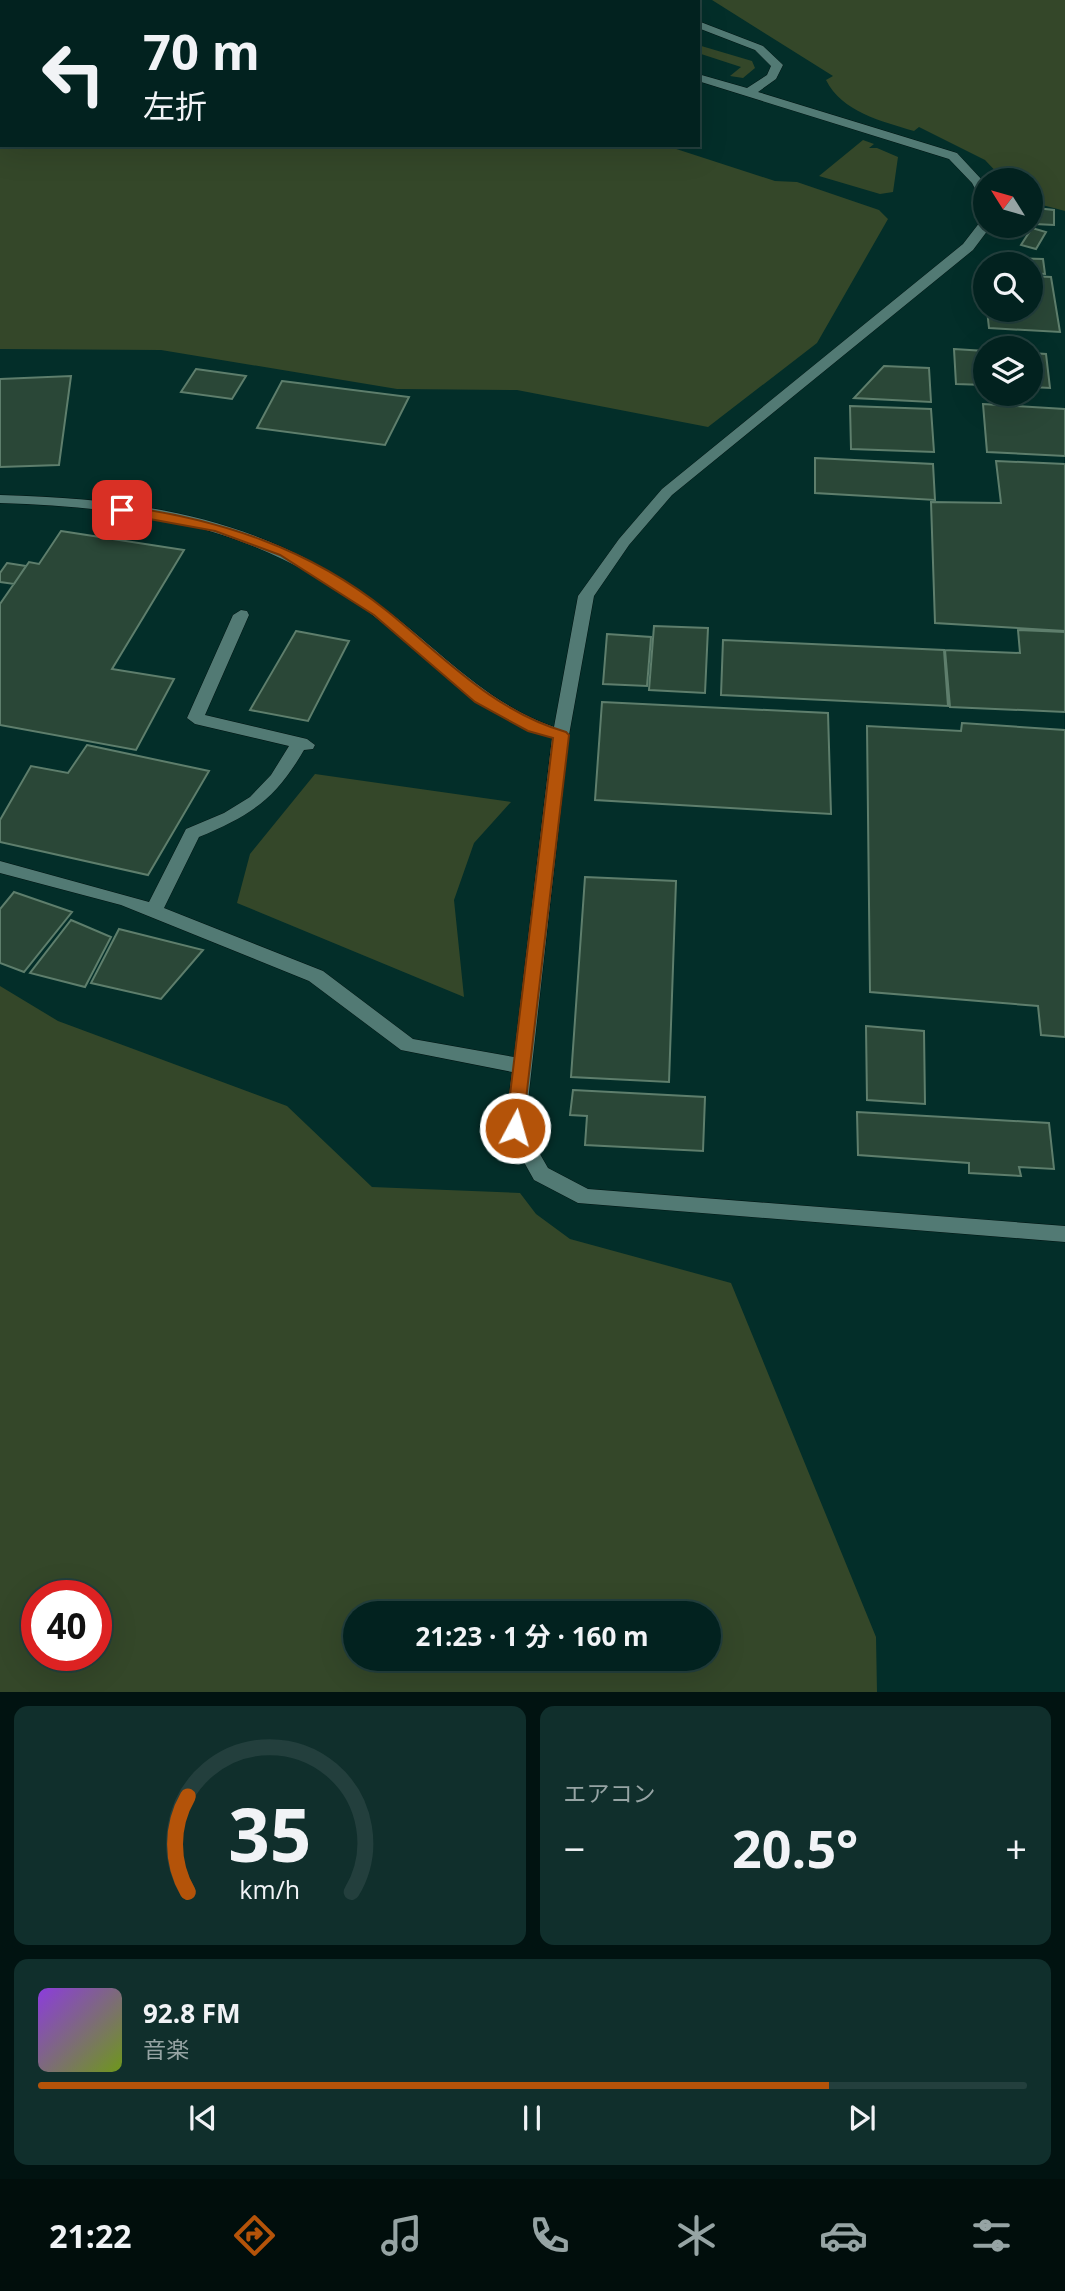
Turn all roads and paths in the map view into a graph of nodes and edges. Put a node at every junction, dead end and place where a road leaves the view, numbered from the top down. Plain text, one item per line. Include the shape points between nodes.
1 (700, 25) edge
2 (700, 78) edge
3 (749, 92) junction
4 (973, 177) edge
5 (975, 238) edge
6 (0, 499) edge
7 (241, 615) dead end
8 (561, 735) junction
9 (0, 866) edge
10 (153, 911) junction
11 (522, 1066) junction
12 (1065, 1234) edge

1 - 3 street via 759,48 777,65 772,77
2 - 3 street
3 - 4 street via 953,156
5 - 8 street via 667,492 625,542 586,596
6 - 8 street via 40,499 177,517 285,552 379,612 481,698 533,727
7 - 10 street via 195,718 303,744 278,782 247,810 192,833
8 - 11 street
9 - 10 street
10 - 11 street via 316,976 408,1045
11 - 12 street via 515,1128 541,1174 585,1197

